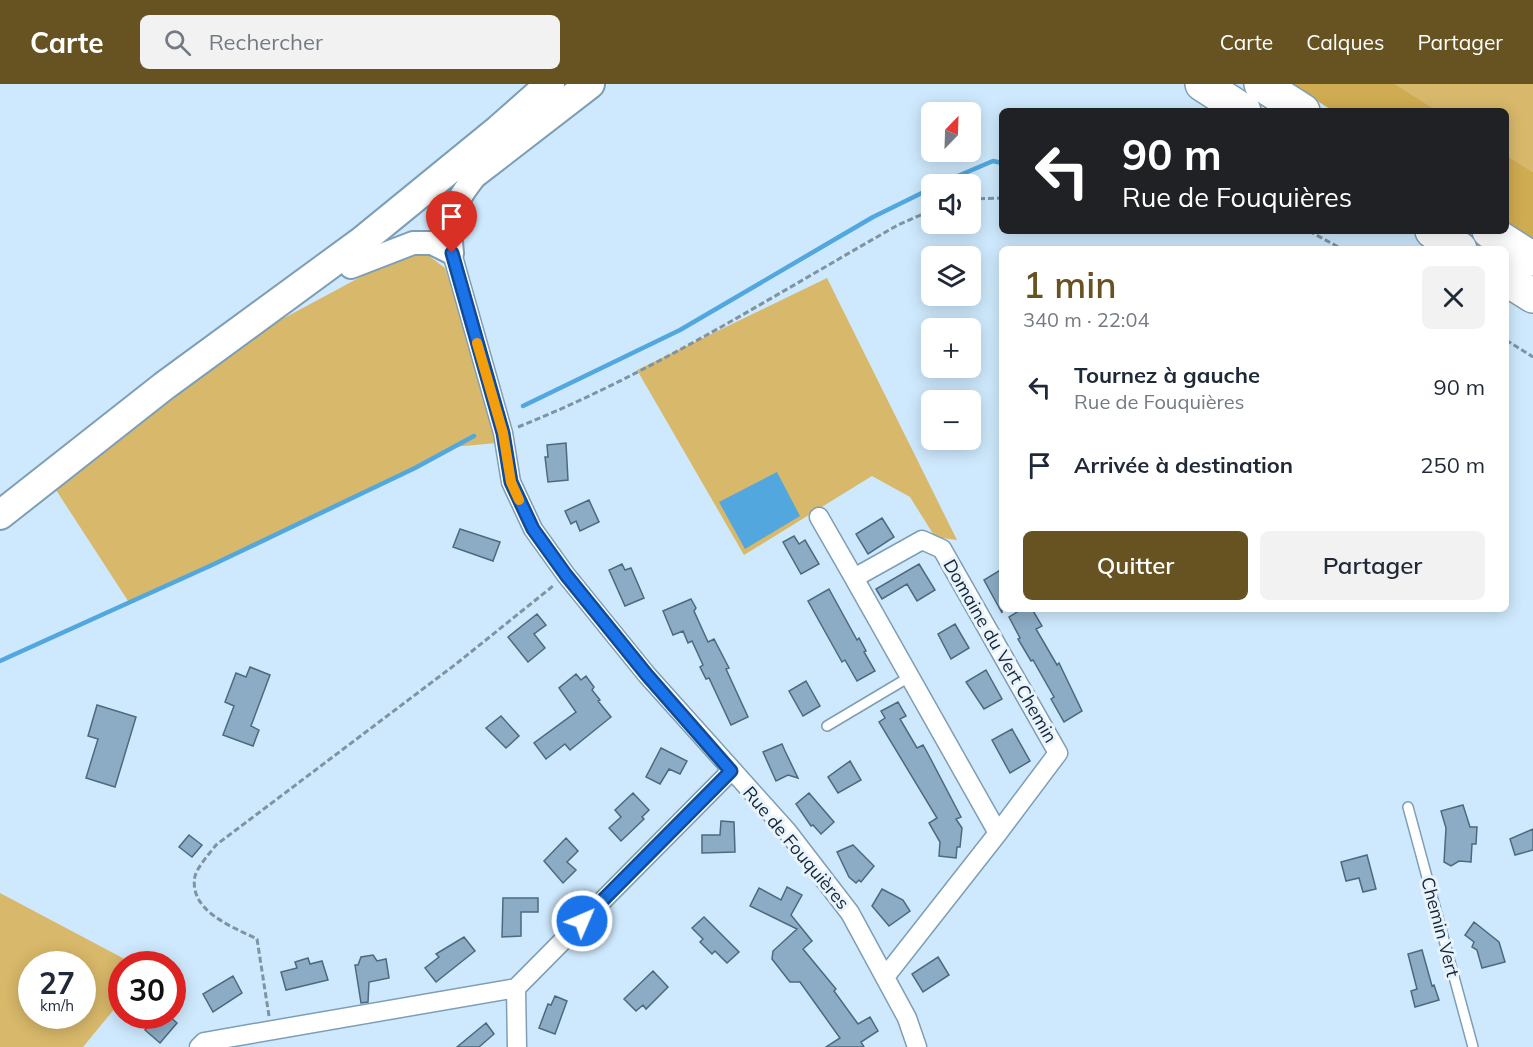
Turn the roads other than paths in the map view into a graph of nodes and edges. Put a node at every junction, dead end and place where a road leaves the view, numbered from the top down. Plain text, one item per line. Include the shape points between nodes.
1 (550, 84) edge
2 (590, 84) edge
3 (1202, 84) edge
4 (1261, 84) edge
5 (1240, 108) edge
6 (1298, 108) edge
7 (483, 166) junction
8 (1437, 234) edge
9 (1494, 234) edge
10 (1455, 246) edge
11 (452, 253) junction
12 (1533, 259) edge
13 (351, 267) junction
14 (1509, 281) edge
15 (1533, 296) edge
16 (52, 475) junction
17 (0, 514) edge
18 (819, 517) dead end
19 (854, 578) junction
20 (911, 676) junction
21 (827, 726) dead end
22 (731, 771) junction
23 (1408, 807) dead end
24 (998, 833) junction
25 (885, 976) junction
26 (516, 988) junction
27 (262, 1037) edge
28 (199, 1047) edge
29 (517, 1047) edge
30 (917, 1047) edge
31 (1473, 1047) edge

1 - 16 main road via 362,241 164,386
2 - 7 main road
3 - 5 highway
4 - 6 highway
7 - 11 street via 451,213
7 - 13 main road
8 - 10 highway
9 - 12 highway
11 - 13 street via 432,243 413,243
11 - 22 street, Rue de Fouquières via 503,433 511,482 533,529 647,675
13 - 16 main road via 175,394
14 - 15 highway
16 - 17 main road
18 - 19 street
19 - 20 street
19 - 24 street, Domaine du Vert Chemin via 922,540 942,549 1052,742 1058,753
20 - 21 lane
20 - 24 street
22 - 25 street, Rue de Fouquières via 787,831 850,913
22 - 26 street
23 - 31 lane, Chemin Vert
24 - 25 street, Domaine du Vert Chemin
25 - 30 street, Rue de Fouquières via 908,1018
26 - 27 street
26 - 29 street
27 - 28 street via 204,1042

